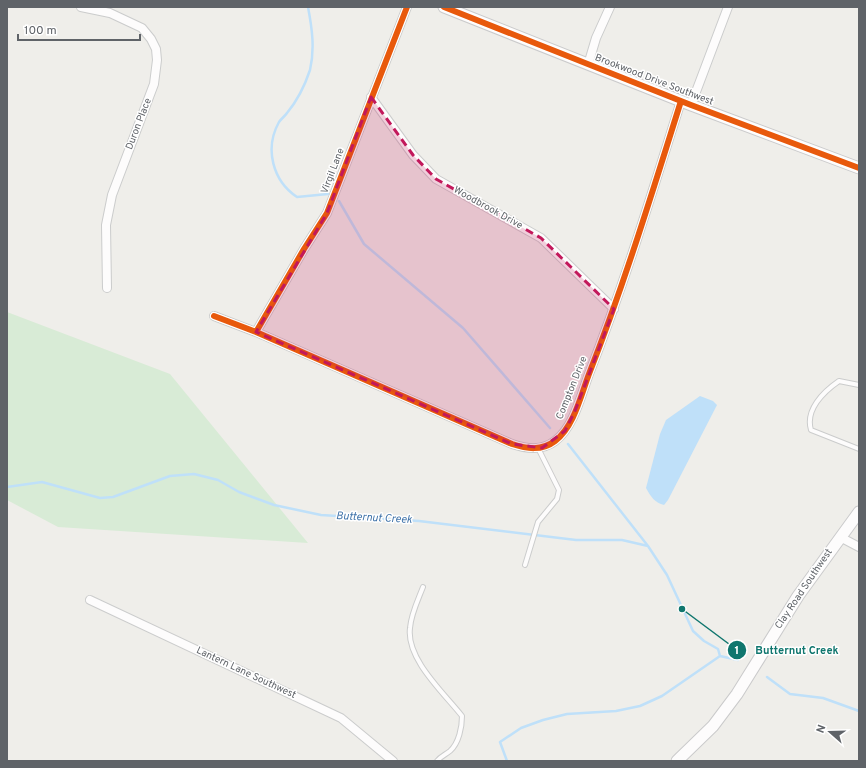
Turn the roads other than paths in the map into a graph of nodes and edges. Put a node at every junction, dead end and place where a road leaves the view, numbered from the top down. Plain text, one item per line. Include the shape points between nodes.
1 (81, 7) edge
2 (407, 7) edge
3 (444, 7) edge
4 (610, 7) edge
5 (728, 7) edge
6 (588, 65) junction
7 (371, 97) junction
8 (686, 103) junction
9 (859, 168) edge
10 (107, 288) dead end
11 (614, 309) junction
12 (214, 316) dead end
13 (256, 332) junction
14 (859, 385) edge
15 (538, 448) junction
16 (859, 449) edge
17 (859, 512) edge
18 (840, 537) junction
19 (859, 547) edge
20 (525, 565) dead end
21 (422, 587) dead end
22 (90, 600) dead end
23 (393, 761) edge
24 (437, 761) edge
25 (677, 761) edge

1 - 10 street, Duron Place via 110,13 142,28 152,40 156,55 154,84 112,195 106,225
2 - 7 street, Virgil Lane
3 - 6 street, Brookwood Drive Southwest
4 - 6 street via 596,38
5 - 8 street, Compton Drive
6 - 8 street, Brookwood Drive Southwest
7 - 11 street, Woodbrook Drive via 412,155 431,175 541,238
7 - 13 street, Virgil Lane via 327,213
8 - 9 street, Brookwood Drive Southwest
8 - 11 street, Compton Drive
11 - 15 street, Compton Drive via 565,431 556,441
12 - 13 street, Compton Drive
13 - 15 street, Compton Drive via 512,444 523,448
14 - 16 lane via 839,381 828,388 815,405 808,421 811,430
15 - 20 lane via 559,490 557,499 538,522
17 - 18 street, Clay Road Southwest
18 - 19 street
18 - 25 street, Clay Road Southwest via 798,596 737,694 713,726
21 - 24 lane via 409,629 411,641 426,673 462,716 461,729 454,745
22 - 23 street, Lantern Lane Southwest via 341,718

